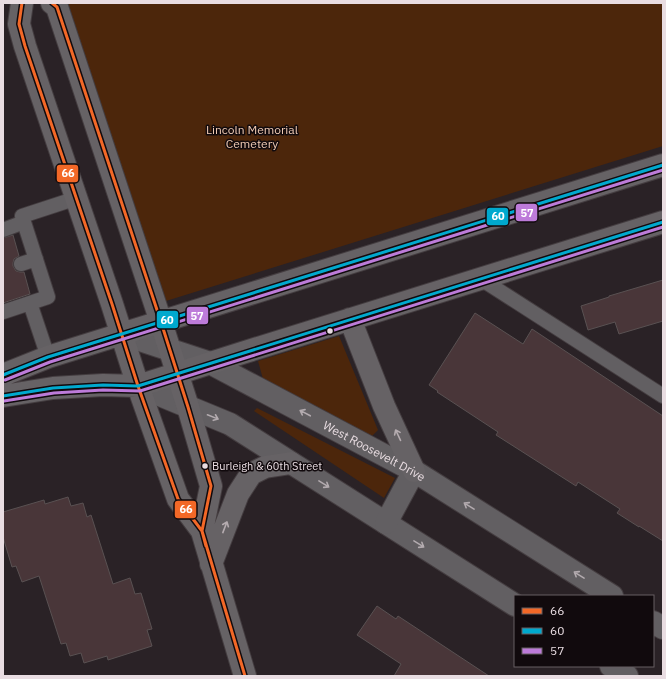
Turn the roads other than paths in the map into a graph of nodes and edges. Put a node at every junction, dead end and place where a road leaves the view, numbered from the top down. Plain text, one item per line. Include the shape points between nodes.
1 (22, 3) edge
2 (52, 3) edge
3 (663, 165) edge
4 (77, 198) junction
5 (24, 222) junction
6 (663, 222) edge
7 (3, 230) edge
8 (36, 259) junction
9 (22, 264) dead end
10 (480, 279) junction
11 (30, 303) junction
12 (3, 312) edge
13 (350, 319) junction
14 (161, 322) junction
15 (122, 334) junction
16 (169, 350) junction
17 (48, 357) junction
18 (210, 363) junction
19 (177, 374) junction
20 (3, 375) edge
21 (138, 386) junction
22 (3, 396) edge
23 (663, 396) edge
24 (188, 407) junction
25 (290, 463) junction
26 (414, 471) junction
27 (386, 523) junction
28 (202, 531) junction
29 (212, 564) junction
30 (610, 595) edge
31 (514, 604) edge
32 (654, 623) edge
33 (663, 628) edge
34 (613, 667) edge
35 (245, 676) edge
36 (627, 676) edge

1 - 4 main road via 19,24
2 - 14 main road via 57,7
3 - 14 main road
4 - 5 lane via 22,216
4 - 15 main road
5 - 7 lane
5 - 8 lane
6 - 10 main road
8 - 9 lane
8 - 11 lane via 48,297
10 - 13 main road
10 - 23 lane
11 - 12 lane
11 - 17 lane
13 - 18 main road
26 -> 13 main road via 384,406
14 - 15 main road
14 - 16 main road
15 - 16 street, West Roosevelt Drive
15 - 17 main road
15 - 21 main road
16 - 18 street, West Roosevelt Drive
16 - 19 main road
17 - 20 main road
18 - 19 main road
26 -> 18 street, West Roosevelt Drive
19 - 21 main road
19 - 24 main road
21 - 22 main road via 53,388
21 - 24 street
21 - 28 main road via 178,499
24 -> 25 street via 230,424
24 - 28 main road via 211,486
25 -> 27 street
29 -> 25 main road via 238,494 251,474 265,466
26 - 27 street
30 -> 26 street, West Roosevelt Drive
27 -> 31 street
28 - 29 main road
29 - 35 main road
32 - 33 street
34 - 36 street

